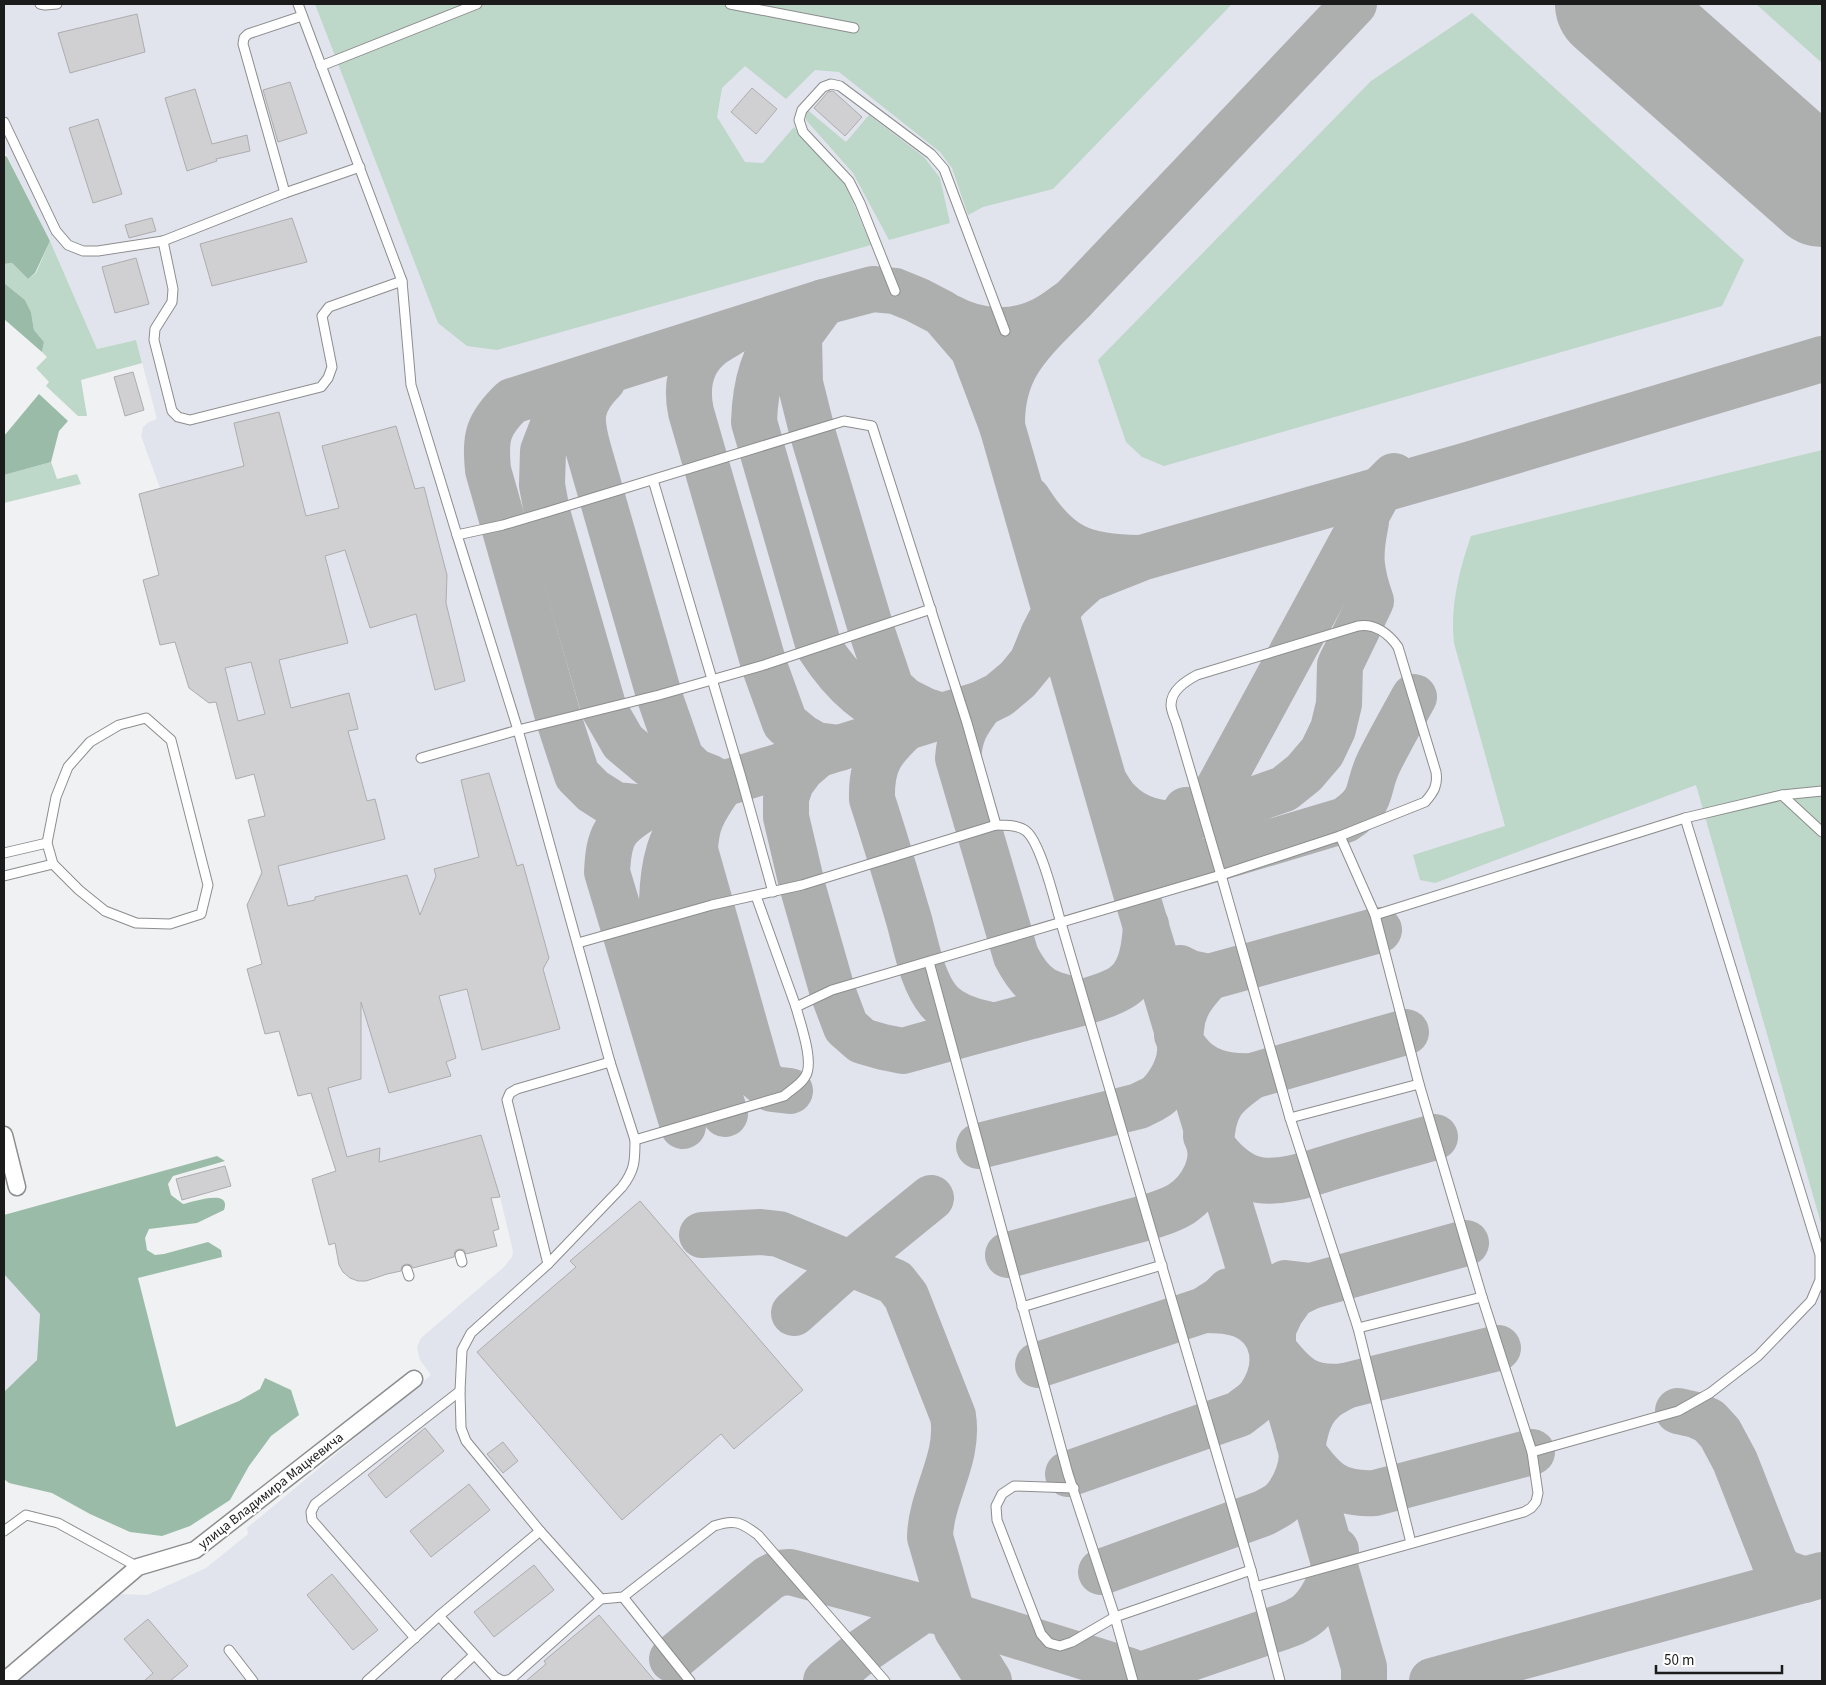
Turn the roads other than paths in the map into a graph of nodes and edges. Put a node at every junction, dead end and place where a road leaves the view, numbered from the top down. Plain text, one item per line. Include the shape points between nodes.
1 (40, 4) edge
2 (57, 4) edge
3 (298, 4) edge
4 (477, 4) edge
5 (730, 4) edge
6 (302, 16) junction
7 (854, 28) dead end
8 (321, 66) junction
9 (4, 122) edge
10 (360, 167) junction
11 (285, 193) junction
12 (163, 241) junction
13 (402, 281) junction
14 (895, 291) dead end
15 (1005, 331) dead end
16 (653, 480) junction
17 (457, 535) junction
18 (930, 609) junction
19 (711, 679) junction
20 (518, 730) junction
21 (421, 758) dead end
22 (1822, 791) edge
23 (1782, 795) junction
24 (1686, 818) junction
25 (996, 825) junction
26 (1822, 832) edge
27 (1340, 836) junction
28 (47, 843) junction
29 (4, 853) edge
30 (53, 864) junction
31 (1221, 875) junction
32 (4, 876) edge
33 (773, 892) junction
34 (756, 896) junction
35 (1375, 916) junction
36 (1062, 923) junction
37 (578, 943) junction
38 (929, 962) junction
39 (796, 1007) junction
40 (610, 1062) junction
41 (1420, 1084) junction
42 (1290, 1118) junction
43 (635, 1140) junction
44 (5, 1144) edge
45 (17, 1187) dead end
46 (548, 1264) junction
47 (1162, 1265) junction
48 (1482, 1297) junction
49 (1022, 1307) junction
50 (1358, 1328) junction
51 (414, 1379) dead end
52 (460, 1391) junction
53 (1532, 1452) junction
54 (1074, 1488) junction
55 (4, 1531) edge
56 (540, 1531) junction
57 (1411, 1544) junction
58 (138, 1567) junction
59 (1251, 1570) junction
60 (1255, 1587) junction
61 (623, 1597) junction
62 (601, 1599) junction
63 (439, 1616) junction
64 (1116, 1617) junction
65 (414, 1638) junction
66 (229, 1650) dead end
67 (474, 1655) junction
68 (4, 1681) edge
69 (253, 1681) edge
70 (367, 1681) edge
71 (446, 1681) edge
72 (690, 1681) edge
73 (885, 1681) edge
74 (1132, 1681) edge
75 (1280, 1681) edge

1 - 2 lane
3 - 6 lane
4 - 8 lane
5 - 7 lane
6 - 8 lane
6 - 11 lane via 248,34 243,44
8 - 10 lane
9 - 12 lane via 56,231 68,244 83,251 98,251
10 - 11 lane
10 - 13 lane
11 - 12 lane
12 - 13 lane via 173,289 172,302 155,329 154,340 172,411 178,417 190,420 321,387 332,367 322,316 324,310
13 - 17 lane via 411,385
14 - 15 lane via 849,181 803,132 799,120 802,110 823,87 831,84 840,86 932,154 944,169
16 - 17 lane via 503,525
16 - 18 lane via 844,420 872,426
16 - 19 lane
17 - 20 lane
18 - 19 lane via 764,666
18 - 25 lane
19 - 20 lane via 659,696
19 - 33 lane
20 - 21 lane
20 - 37 lane
22 - 23 lane
23 - 24 lane
23 - 26 lane
24 - 35 lane
24 - 53 lane via 1820,1256 1820,1280 1811,1301 1758,1356 1710,1393 1678,1412
25 - 33 lane
25 - 36 lane via 1026,830 1035,842
27 - 31 lane
27 - 31 lane via 1425,802 1437,783 1398,647 1390,635 1363,625 1197,675 1175,692 1171,705
27 - 35 lane
28 - 29 lane
28 - 30 lane
28 - 30 lane via 56,797 68,767 90,742 119,725 146,718 171,740 208,885 201,914 170,924 136,923 105,911
30 - 32 lane
31 - 36 lane
31 - 42 lane
33 - 34 lane
34 - 37 lane via 712,905
34 - 39 lane
35 - 41 lane
36 - 38 lane
36 - 47 lane
37 - 40 lane
38 - 39 lane via 832,990
38 - 49 lane
39 - 43 lane via 809,1062 807,1075 799,1085 784,1096
40 - 43 lane
40 - 46 lane via 517,1089 507,1100
41 - 42 lane
41 - 48 lane
42 - 50 lane
43 - 46 lane via 632,1175
44 - 45 street
46 - 52 lane via 471,1333 462,1350
47 - 49 lane
47 - 59 lane
48 - 50 lane
48 - 53 lane
49 - 54 lane
50 - 57 lane
51 - 58 street, улица Владимира Мацкевича via 195,1550
52 - 56 lane via 461,1428 466,1441
52 - 65 lane via 315,1504 311,1512 312,1520
53 - 57 lane via 1538,1493 1531,1508
54 - 64 lane
54 - 64 lane via 1014,1486 1002,1494 996,1506 997,1520 1041,1634 1049,1643 1060,1646 1072,1642
55 - 58 lane via 26,1515 58,1523
56 - 62 lane
56 - 63 lane
57 - 60 lane
58 - 68 street, улица Владимира Мацкевича
59 - 60 lane
59 - 64 lane
60 - 75 lane
61 - 62 lane
61 - 72 lane
61 - 73 lane via 714,1526 729,1521 744,1525 758,1535
62 - 67 lane via 511,1679 503,1681 495,1677
63 - 65 lane
63 - 67 lane
64 - 74 lane
65 - 70 lane
66 - 69 lane
67 - 71 lane

